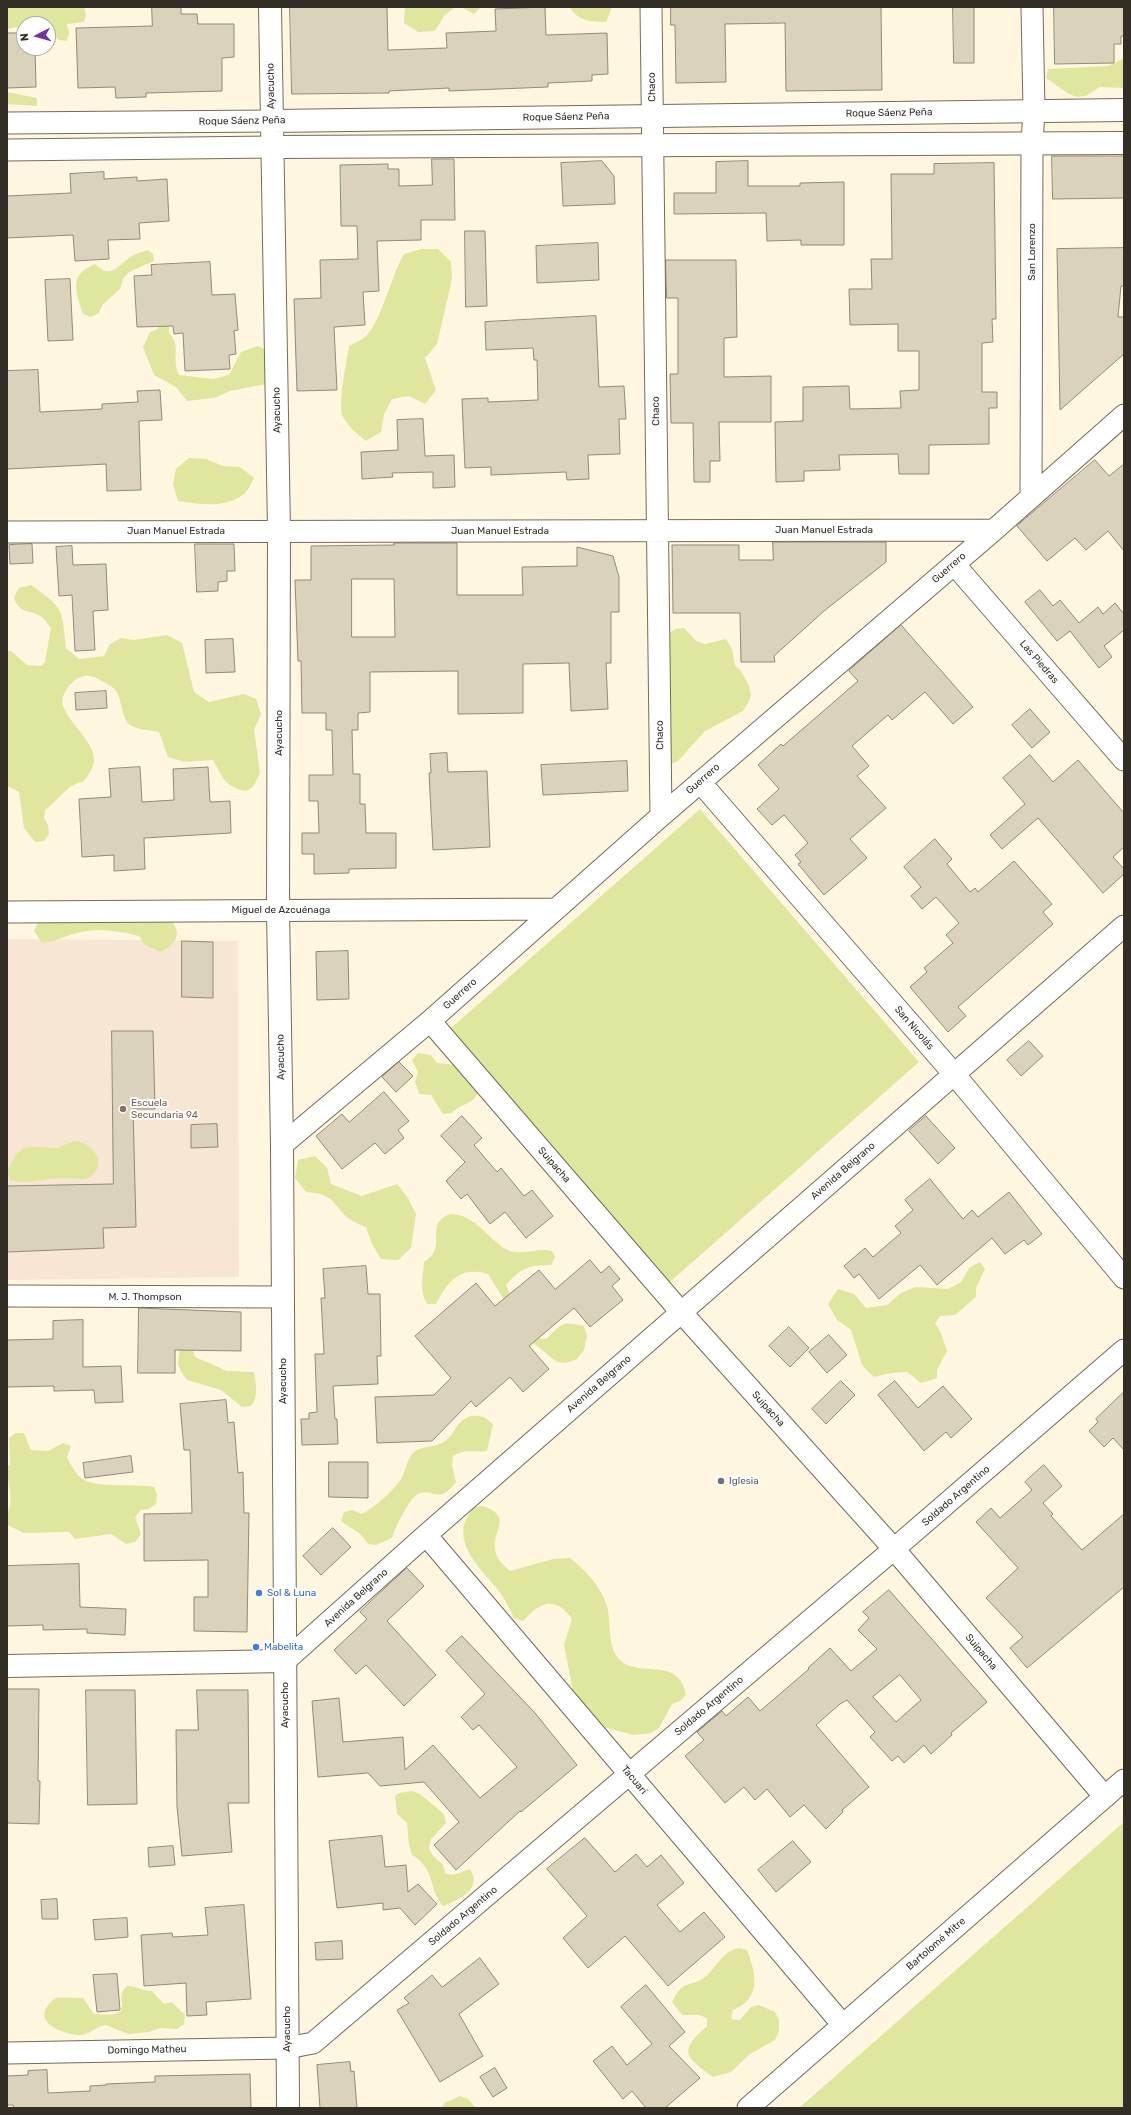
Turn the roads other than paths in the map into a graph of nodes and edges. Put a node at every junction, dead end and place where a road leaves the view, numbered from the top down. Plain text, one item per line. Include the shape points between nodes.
1 (270, 7) edge
2 (651, 7) edge
3 (1032, 7) edge
4 (1124, 110) edge
5 (1034, 111) junction
6 (652, 116) junction
7 (272, 121) junction
8 (7, 123) edge
9 (1032, 143) junction
10 (1124, 143) edge
11 (653, 145) junction
12 (273, 147) junction
13 (7, 150) edge
14 (1124, 415) edge
15 (1031, 497) junction
16 (658, 530) junction
17 (994, 530) junction
18 (279, 531) junction
19 (7, 532) edge
20 (954, 564) junction
21 (1124, 760) edge
22 (700, 782) junction
23 (661, 816) junction
24 (556, 909) junction
25 (278, 910) junction
26 (7, 912) edge
27 (1124, 926) edge
28 (430, 1021) junction
29 (954, 1074) junction
30 (282, 1145) junction
31 (1124, 1278) edge
32 (7, 1296) edge
33 (283, 1297) junction
34 (681, 1312) junction
35 (1124, 1350) edge
36 (426, 1535) junction
37 (894, 1549) junction
38 (285, 1661) junction
39 (7, 1666) edge
40 (629, 1775) junction
41 (1124, 1780) edge
42 (1105, 1797) junction
43 (842, 2025) junction
44 (287, 2048) junction
45 (7, 2053) edge
46 (288, 2108) edge
47 (748, 2108) edge

1 - 7 street, Ayacucho
2 - 6 street, Chaco
3 - 5 street, San Lorenzo
4 - 5 street, Roque Sáenz Peña
5 - 6 street, Roque Sáenz Peña
5 - 9 street, San Lorenzo
6 - 7 street, Roque Sáenz Peña
6 - 11 street, Chaco
7 - 8 street, Roque Sáenz Peña
7 - 12 street, Ayacucho
9 - 10 street
9 - 11 street
9 - 15 street, San Lorenzo
11 - 12 street
11 - 16 street, Chaco
12 - 13 street
12 - 18 street, Ayacucho
14 - 15 street, Guerrero
15 - 17 street, Guerrero
16 - 17 street, Juan Manuel Estrada
16 - 18 street, Juan Manuel Estrada
16 - 23 street, Chaco
17 - 20 street, Guerrero
18 - 19 street, Juan Manuel Estrada
18 - 25 street, Ayacucho
20 - 21 street, Las Piedras
20 - 22 street, Guerrero
22 - 23 street, Guerrero
22 - 29 street, San Nicolás
23 - 24 street, Guerrero
24 - 25 street, Miguel de Azcuénaga
24 - 28 street, Guerrero
25 - 26 street, Miguel de Azcuénaga
25 - 30 street, Ayacucho
27 - 29 street, Avenida Belgrano
28 - 30 street, Guerrero
28 - 34 street, Suipacha
29 - 31 street, San Nicolás
29 - 34 street, Avenida Belgrano
30 - 33 street, Ayacucho
32 - 33 street, M. J. Thompson
33 - 38 street, Ayacucho
34 - 36 street, Avenida Belgrano
34 - 37 street, Suipacha
35 - 37 street, Soldado Argentino
36 - 38 street, Avenida Belgrano
36 - 40 street, Tacuarí
37 - 40 street, Soldado Argentino
37 - 42 street, Suipacha
38 - 39 street
38 - 44 street, Ayacucho
40 - 43 street, Tacuarí
40 - 44 street, Soldado Argentino via 313,2043
41 - 42 street, Bartolomé Mitre
42 - 43 street, Bartolomé Mitre
43 - 47 street, Bartolomé Mitre
44 - 45 street, Domingo Matheu
44 - 46 street, Ayacucho

